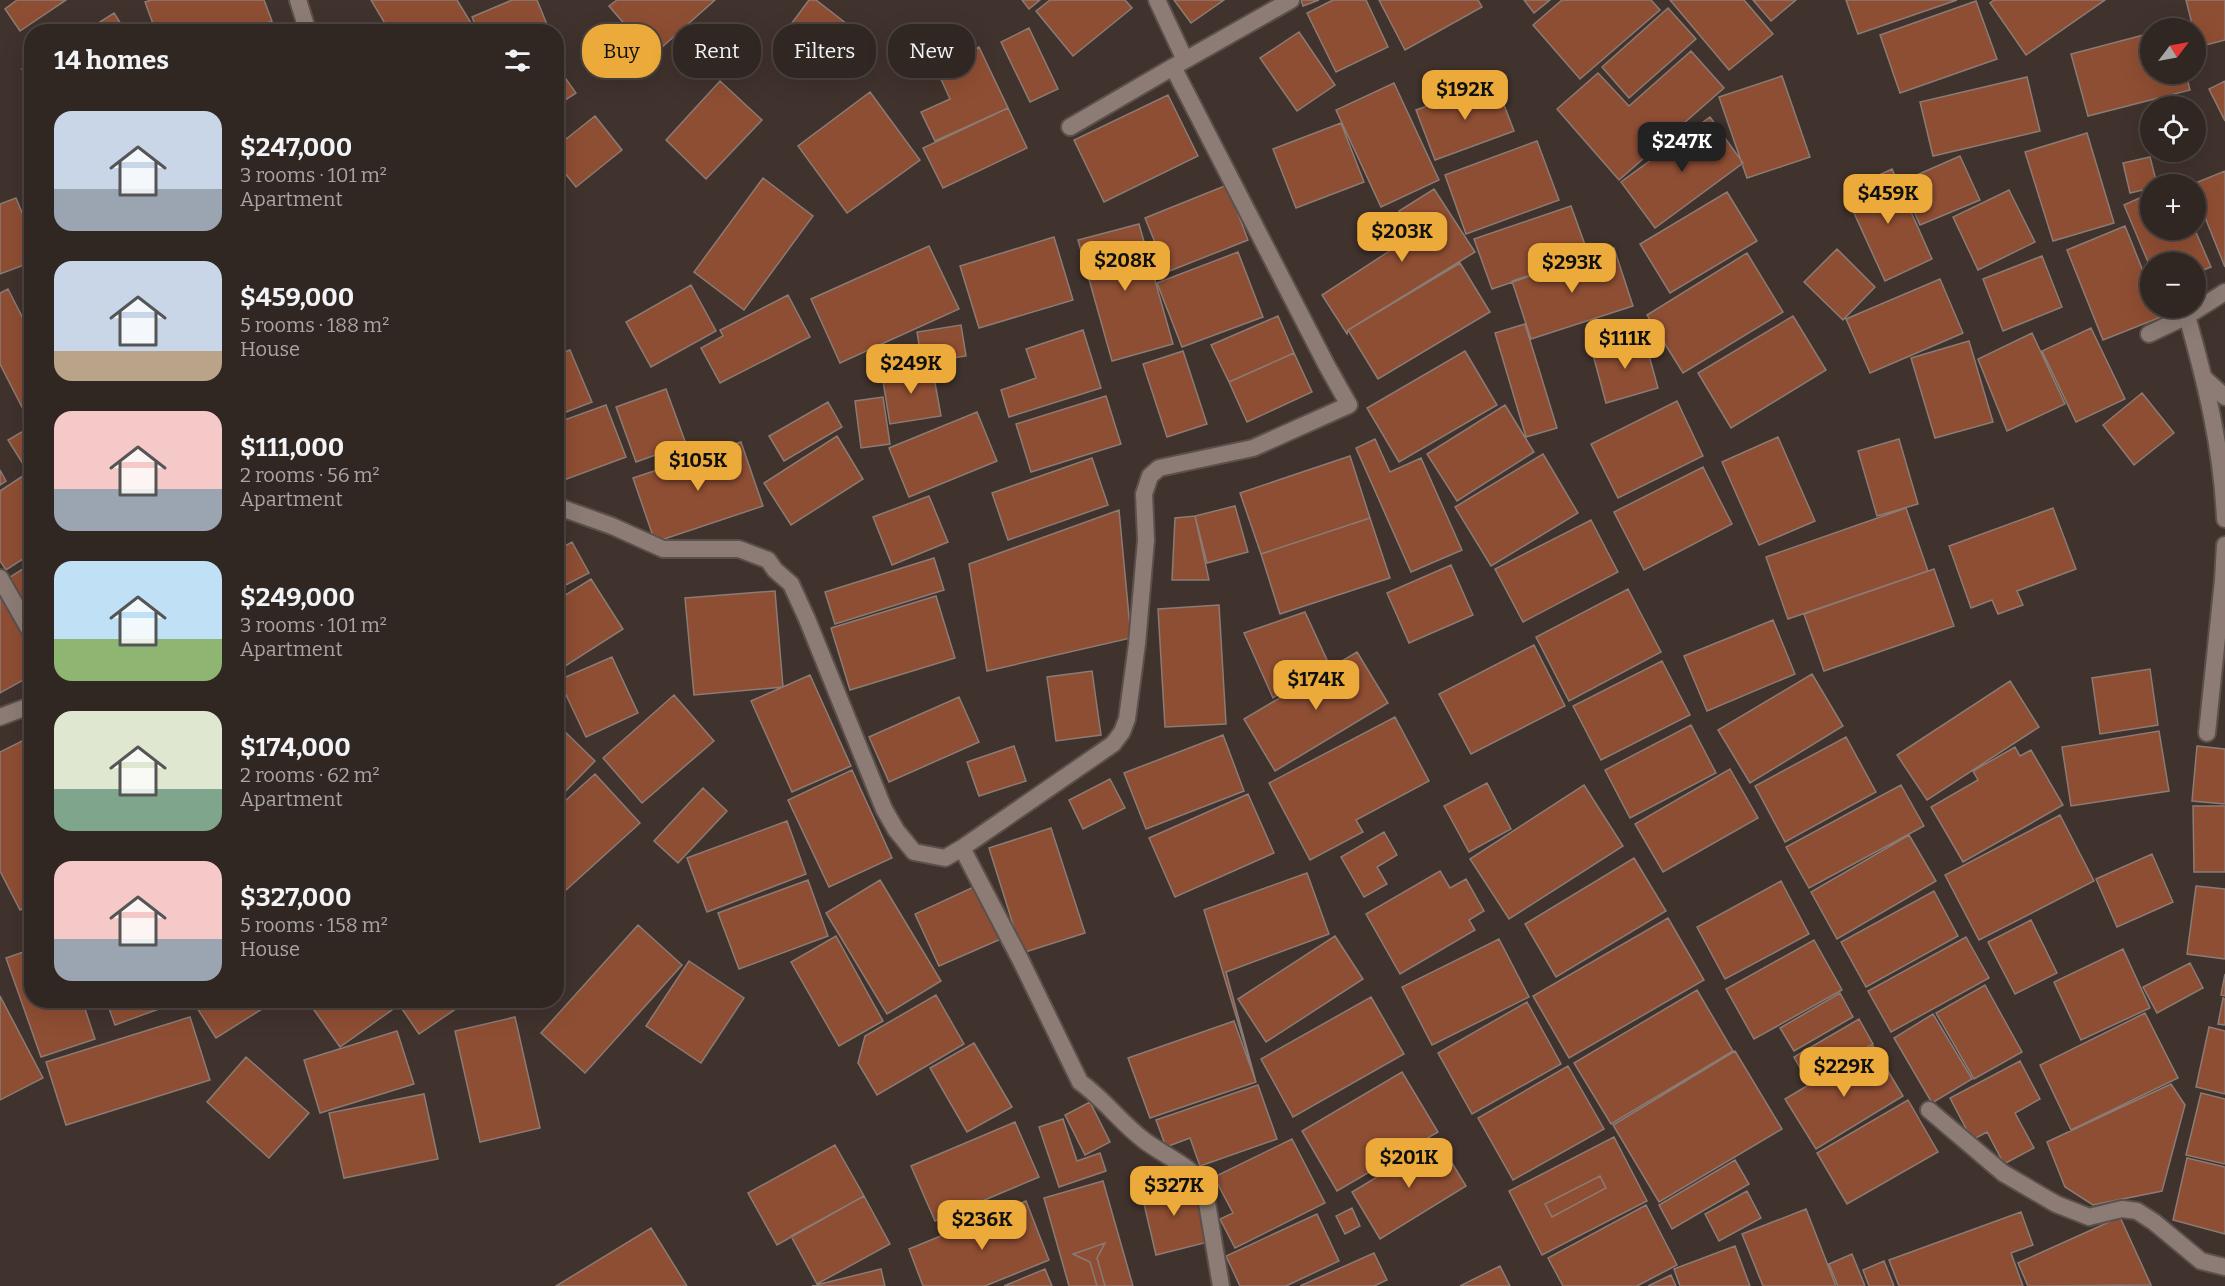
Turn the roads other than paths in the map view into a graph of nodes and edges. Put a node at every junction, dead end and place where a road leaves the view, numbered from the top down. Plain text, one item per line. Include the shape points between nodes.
1 (298, 0) edge
2 (1157, 0) edge
3 (1291, 0) edge
4 (306, 24) edge
5 (1179, 64) junction
6 (1070, 127) dead end
7 (2225, 292) edge
8 (2206, 304) edge
9 (2183, 318) edge
10 (2188, 318) edge
11 (2148, 334) dead end
12 (2205, 379) junction
13 (2225, 397) edge
14 (564, 509) edge
15 (2225, 519) edge
16 (2225, 545) edge
17 (0, 578) edge
18 (24, 620) edge
19 (24, 708) edge
20 (0, 717) edge
21 (2207, 733) dead end
22 (962, 848) junction
23 (1929, 1110) dead end
24 (2225, 1267) edge
25 (1221, 1286) edge

1 - 4 street
2 - 5 street
3 - 5 street
5 - 6 street
5 - 22 street via 1349,405 1253,448 1159,468 1150,476 1144,494 1146,540 1138,633 1122,732 1113,744
7 - 8 street
9 - 11 street
10 - 12 street
12 - 13 street
12 - 15 street via 2222,467
14 - 22 street via 663,549 739,549 768,560 795,592 884,809 897,830 914,852 945,858
16 - 21 street
17 - 18 street
19 - 20 street
22 - 25 street via 1080,1082 1117,1118 1194,1172 1204,1185
23 - 24 street via 2003,1173 2056,1204 2089,1217 2122,1209 2137,1211 2201,1261

